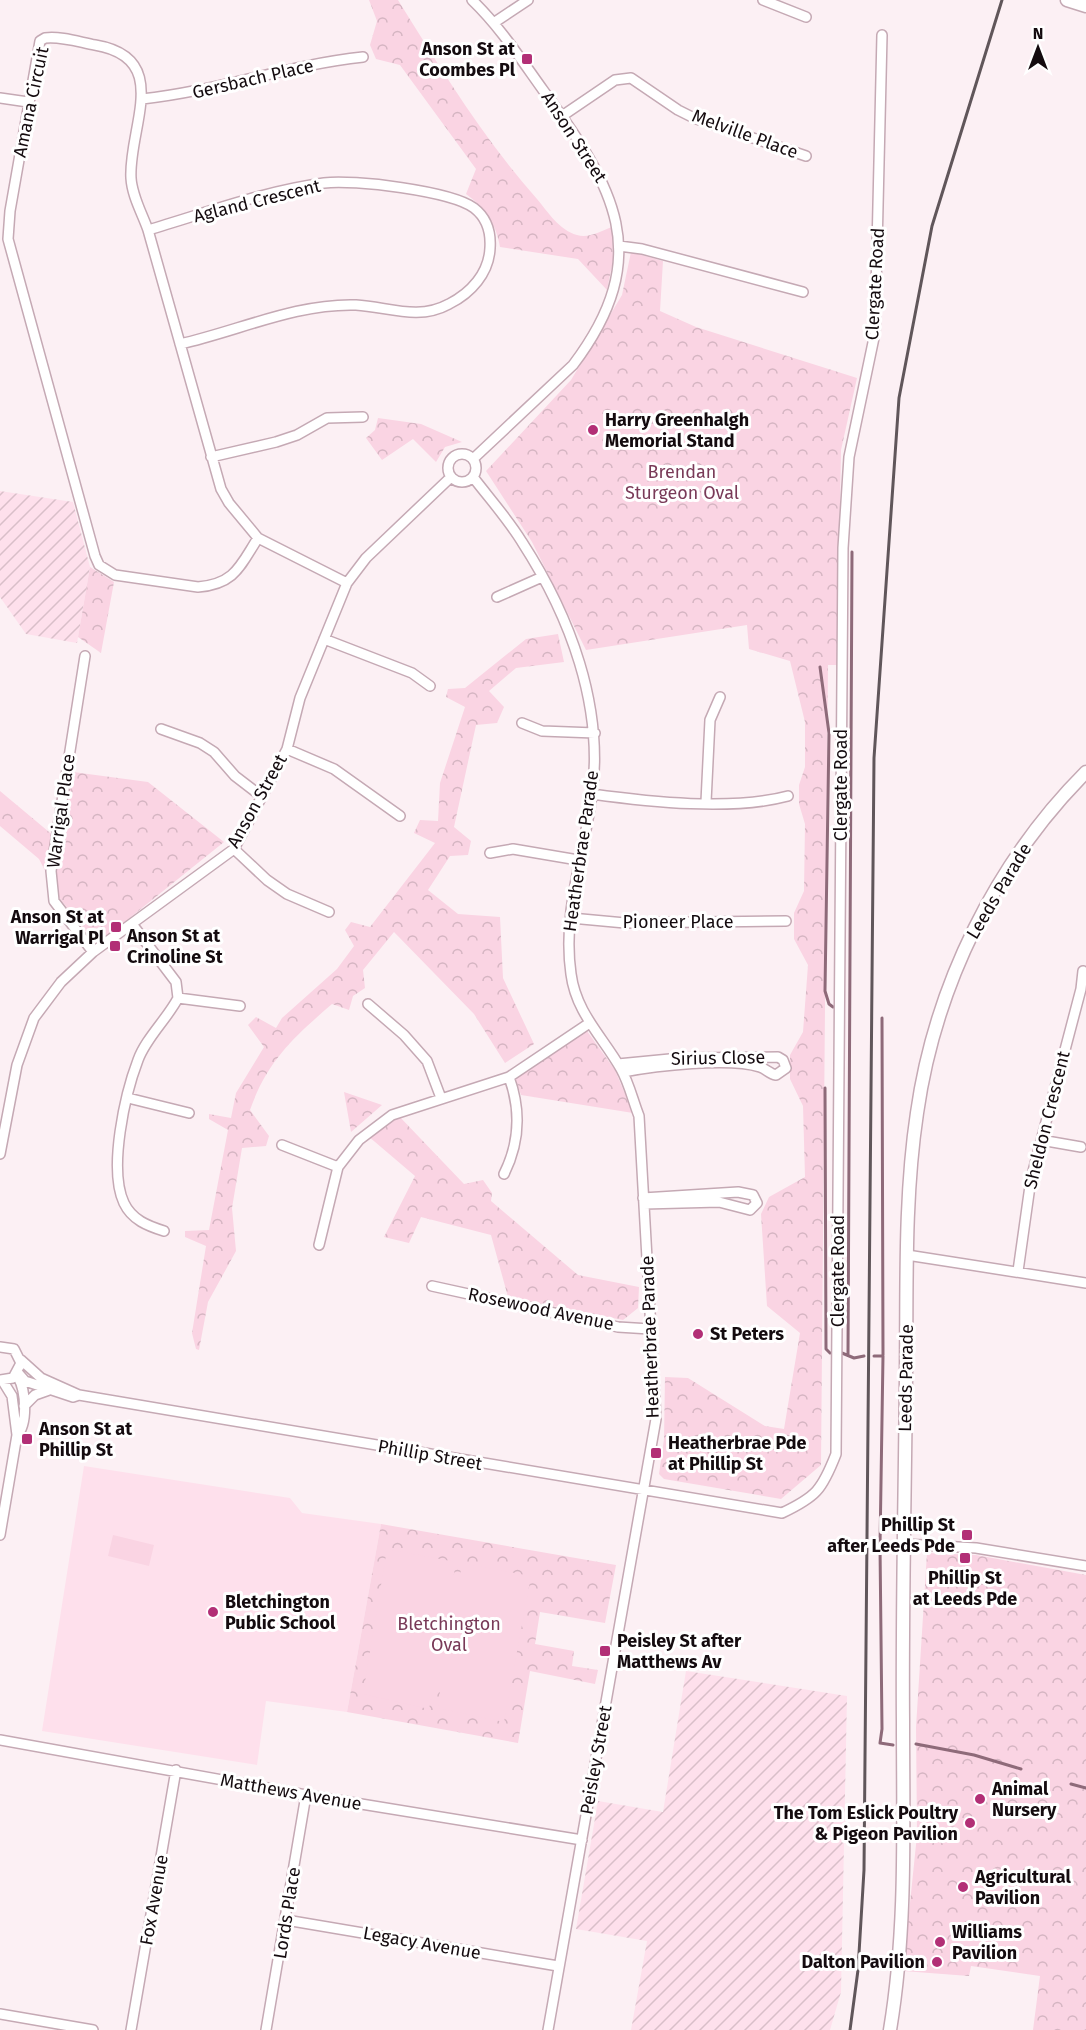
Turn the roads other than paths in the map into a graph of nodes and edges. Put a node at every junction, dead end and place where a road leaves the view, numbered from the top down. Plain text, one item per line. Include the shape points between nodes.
1 (472, 0) edge
2 (528, 0) edge
3 (763, 0) edge
4 (1067, 0) edge
5 (1086, 6) edge
6 (806, 17) dead end
7 (495, 22) junction
8 (882, 35) dead end
9 (363, 57) dead end
10 (0, 98) edge
11 (142, 99) junction
12 (28, 102) junction
13 (562, 116) junction
14 (806, 156) dead end
15 (148, 230) junction
16 (619, 246) junction
17 (803, 292) dead end
18 (180, 344) junction
19 (363, 417) dead end
20 (211, 457) junction
21 (473, 459) junction
22 (451, 477) junction
23 (473, 477) junction
24 (258, 538) junction
25 (542, 577) junction
26 (347, 583) junction
27 (497, 597) dead end
28 (324, 639) junction
29 (85, 656) dead end
30 (430, 686) dead end
31 (720, 697) dead end
32 (522, 723) dead end
33 (161, 729) dead end
34 (595, 733) junction
35 (287, 749) junction
36 (1086, 772) edge
37 (592, 794) junction
38 (261, 796) junction
39 (788, 796) dead end
40 (706, 802) junction
41 (400, 816) dead end
42 (234, 849) junction
43 (490, 853) dead end
44 (578, 860) junction
45 (329, 912) dead end
46 (571, 918) junction
47 (786, 921) dead end
48 (132, 924) junction
49 (93, 952) junction
50 (1083, 971) dead end
51 (178, 998) junction
52 (368, 1004) dead end
53 (240, 1006) dead end
54 (588, 1023) junction
55 (620, 1068) junction
56 (509, 1077) junction
57 (128, 1098) junction
58 (441, 1098) junction
59 (189, 1113) dead end
60 (1041, 1140) junction
61 (282, 1145) dead end
62 (1081, 1147) dead end
63 (0, 1154) edge
64 (338, 1167) junction
65 (504, 1174) dead end
66 (644, 1201) junction
67 (164, 1231) dead end
68 (319, 1245) dead end
69 (907, 1256) junction
70 (1018, 1271) junction
71 (1086, 1284) edge
72 (432, 1286) dead end
73 (650, 1329) junction
74 (1, 1345) edge
75 (21, 1360) junction
76 (17, 1374) junction
77 (1, 1380) edge
78 (49, 1390) junction
79 (78, 1395) junction
80 (24, 1406) junction
81 (17, 1435) junction
82 (642, 1491) junction
83 (782, 1513) joint
84 (0, 1535) edge
85 (905, 1544) junction
86 (1086, 1566) edge
87 (0, 1740) edge
88 (176, 1770) junction
89 (306, 1795) junction
90 (582, 1840) junction
91 (286, 1920) junction
92 (558, 1966) junction
93 (0, 2014) edge
94 (93, 2030) edge
95 (131, 2030) edge
96 (266, 2030) edge
97 (548, 2030) edge
98 (890, 2030) edge

1 - 7 street, Anson Street
2 - 7 street
3 - 6 street
4 - 5 main road
7 - 13 street, Anson Street
8 - 83 street, Clergate Road via 875,333 849,457 843,548 836,1454 827,1477 811,1500
9 - 11 street, Gersbach Place via 183,95
10 - 12 street
11 - 12 street, Amana Circuit via 141,80 133,63 121,53 109,47 52,37 40,41
11 - 15 street, Amana Circuit via 131,176
12 - 24 street, Amana Circuit via 8,239 99,565 115,575 198,587 220,584 236,572
13 - 14 street, Melville Place via 615,80 631,78 694,118
13 - 16 street, Anson Street via 608,190
15 - 18 street, Amana Circuit
15 - 18 street, Agland Crescent via 270,195 342,182 464,202 481,216 489,231 488,261 474,287 430,312 334,305
16 - 17 street
16 - 21 street, Anson Street via 615,284 582,353
18 - 20 street, Amana Circuit
19 - 20 street via 327,418 297,435
20 - 24 street, Amana Circuit via 229,503
21 - 22 street via 462,454 452,459 448,470
21 - 23 street
22 - 23 street via 462,482
22 - 26 street, Anson Street via 366,558
23 - 25 street, Heatherbrae Parade via 522,542
24 - 26 street, Amana Circuit
25 - 27 street
25 - 34 street, Heatherbrae Parade via 574,642
26 - 28 street, Anson Street
28 - 30 street via 412,673
28 - 35 street, Anson Street via 300,698
29 - 49 street, Warrigal Place via 51,872 54,901
31 - 40 street via 710,720
32 - 34 street via 542,731
33 - 38 street via 214,752 235,776
34 - 37 street, Heatherbrae Parade
35 - 38 street, Anson Street
35 - 41 street via 334,769
36 - 69 main road, Leeds Parade via 1016,857 957,969 933,1037 917,1112
37 - 40 street via 634,800
37 - 44 street, Heatherbrae Parade
38 - 42 street, Anson Street
39 - 40 street via 761,803
42 - 45 street via 287,894
42 - 48 street, Anson Street
43 - 44 street via 513,849
44 - 46 street, Heatherbrae Parade
46 - 47 street, Pioneer Place via 625,923
46 - 54 street, Heatherbrae Parade via 571,977
48 - 49 street, Anson Street
48 - 51 street via 176,982
49 - 63 street, Anson Street via 61,982 34,1018 17,1065
50 - 60 street, Sheldon Crescent
51 - 53 street
51 - 57 street via 139,1058
52 - 58 street via 427,1061
54 - 55 street, Heatherbrae Parade
54 - 56 street
55 - 55 street, Sirius Close via 680,1058 778,1057 785,1063 784,1071 776,1076 759,1066 729,1064
55 - 66 street, Heatherbrae Parade via 639,1116
56 - 58 street
56 - 65 street via 518,1101 517,1134
57 - 59 street
57 - 67 street via 120,1137 118,1182 124,1205 142,1223
58 - 64 street via 392,1115 359,1140
60 - 62 street
60 - 70 street, Sheldon Crescent via 1031,1179
61 - 64 street
64 - 68 street
66 - 66 street via 738,1192 753,1195 757,1203 750,1210 719,1202
66 - 73 street, Heatherbrae Parade
69 - 70 street
69 - 85 main road, Leeds Parade
70 - 71 street
72 - 73 street, Rosewood Avenue via 618,1327
73 - 82 street, Heatherbrae Parade via 656,1419
74 - 75 street, Phillip Street via 16,1351
75 - 76 street
75 - 79 street, Phillip Street via 41,1378
76 - 77 street
76 - 78 street, Phillip Street
76 - 80 street
77 - 81 street via 12,1396
78 - 79 street, Phillip Street
78 - 80 street via 35,1395
79 - 82 street, Phillip Street
80 - 81 street
81 - 84 street
82 - 83 street, Phillip Street
82 - 90 street, Peisley Street
85 - 86 street via 976,1548
85 - 98 main road, Leeds Parade via 903,1917
87 - 88 street, Matthews Avenue
88 - 89 street, Matthews Avenue
88 - 95 street, Fox Avenue
89 - 90 street, Matthews Avenue
89 - 91 street, Lords Place
90 - 92 street, Peisley Street
91 - 92 street, Legacy Avenue
91 - 96 street, Lords Place
92 - 97 street, Peisley Street
93 - 94 street

